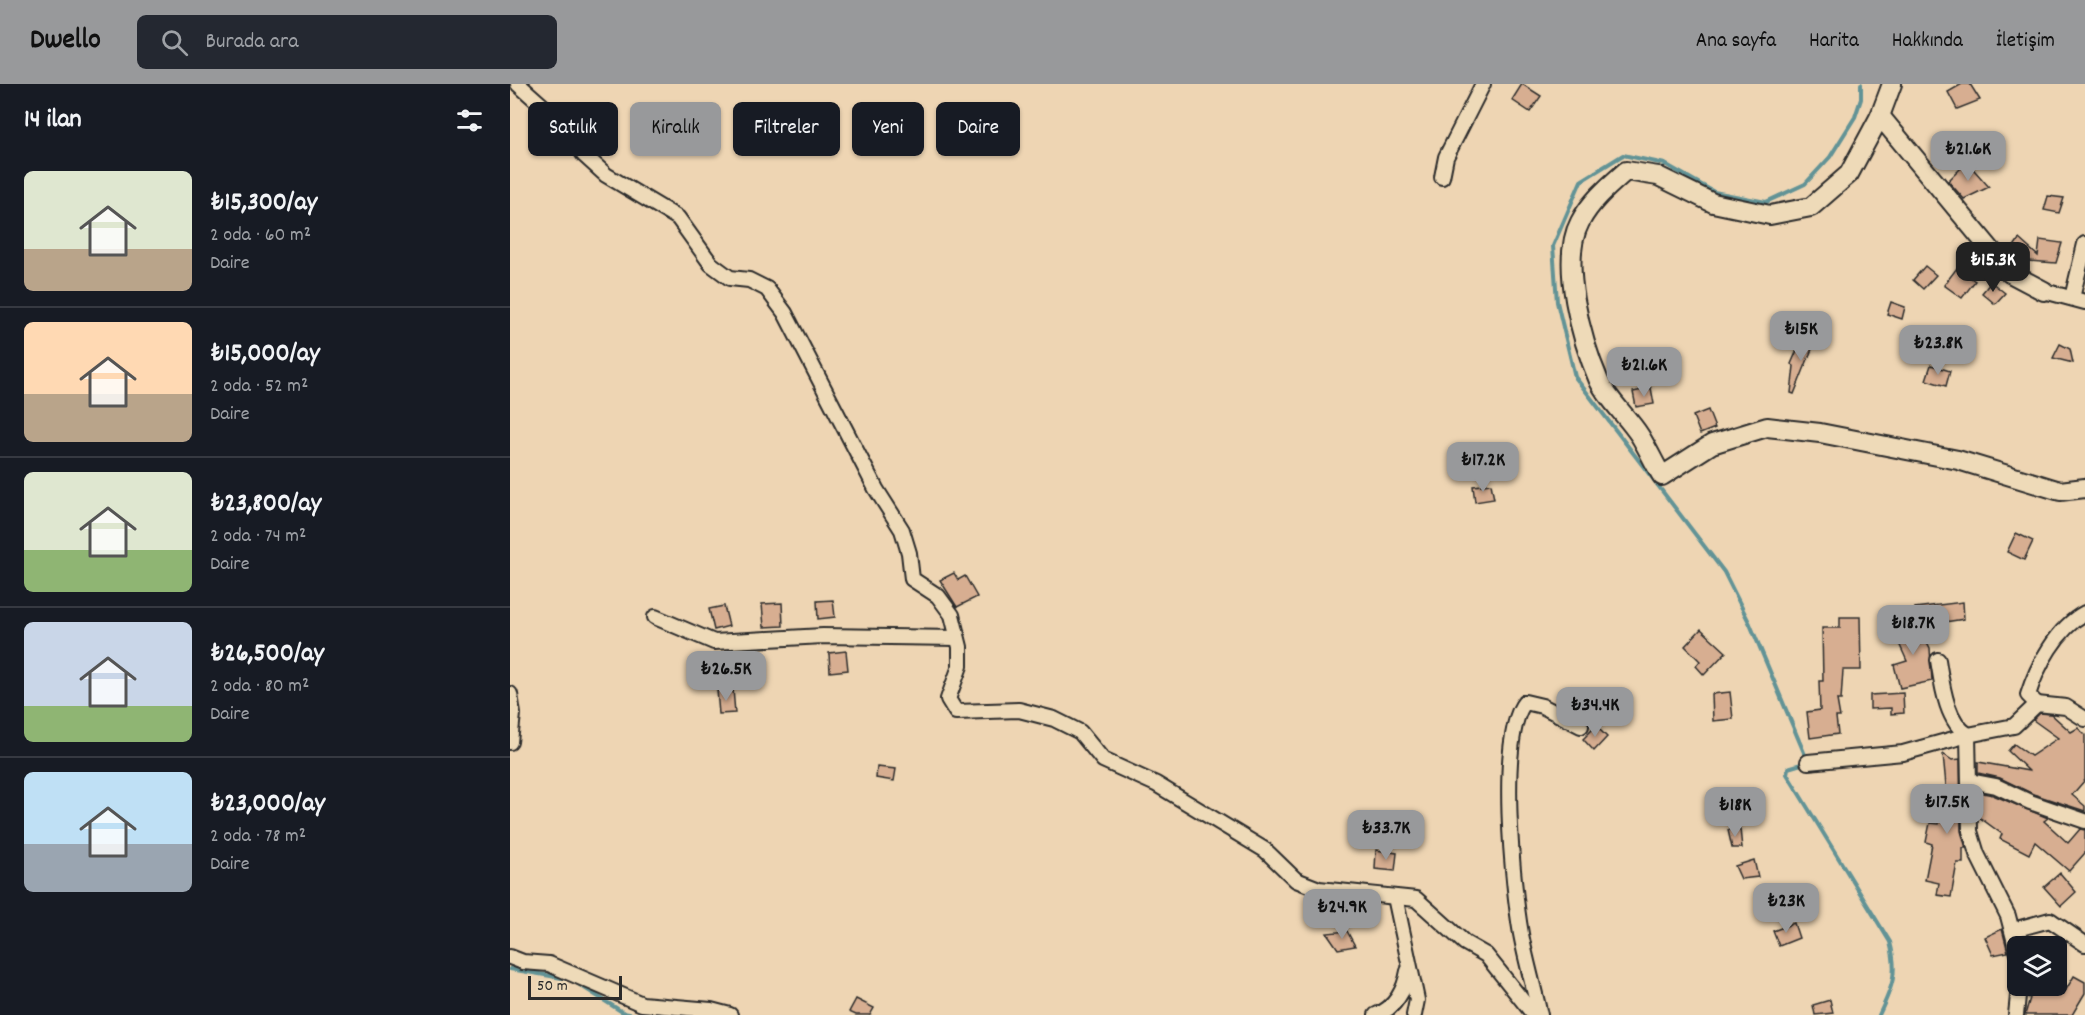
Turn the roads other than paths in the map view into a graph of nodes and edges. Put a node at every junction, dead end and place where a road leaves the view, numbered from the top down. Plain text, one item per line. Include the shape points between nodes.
1 (518, 84) edge
2 (1483, 84) edge
3 (1892, 84) edge
4 (1880, 116) junction
5 (1442, 177) dead end
6 (2085, 243) edge
7 (2044, 291) joint
8 (2079, 300) edge
9 (2085, 488) edge
10 (2085, 613) edge
11 (655, 617) dead end
12 (957, 638) junction
13 (1938, 660) dead end
14 (510, 694) edge
15 (2037, 704) junction
16 (2085, 719) edge
17 (1581, 726) dead end
18 (1968, 735) junction
19 (510, 742) edge
20 (1808, 762) dead end
21 (1970, 781) junction
22 (2085, 821) edge
23 (1395, 897) junction
24 (2013, 930) junction
25 (2014, 936) edge
26 (2085, 944) edge
27 (510, 957) edge
28 (1409, 963) junction
29 (2018, 996) edge
30 (730, 1015) edge
31 (1376, 1015) edge
32 (1414, 1015) edge
33 (1533, 1015) edge
34 (1540, 1015) edge
35 (2016, 1015) edge

1 - 12 street via 563,124 584,154 606,175 678,218 711,264 730,278 749,280 767,289 785,313 876,489 902,530 912,579 938,596 952,615
2 - 5 street via 1446,158
3 - 4 street
4 - 7 street via 2010,273
4 - 9 street via 1848,174 1811,207 1770,215 1713,203 1658,176 1626,171 1599,196 1579,223 1572,255 1572,290 1580,327 1600,382 1640,435 1662,476 1712,444 1767,427 1820,433 1958,460 2060,491
6 - 8 street
7 - 8 street
10 - 15 street via 2062,634 2037,672 2028,695
11 - 12 street via 714,642 823,636
12 - 23 street via 960,666 948,699 956,712 1019,710 1054,718 1080,732 1103,760 1156,784 1265,850 1296,880 1319,889
13 - 18 street via 1952,716
14 - 19 street
15 - 16 street via 2066,707
15 - 18 street via 2014,726
17 - 34 street via 1542,706 1525,702 1512,735 1508,783 1515,885 1521,934
18 - 20 street via 1903,753
18 - 21 street
21 - 22 street via 1996,786
21 - 24 street via 1970,831
23 - 28 street
23 - 33 street via 1416,899 1458,937 1486,955
24 - 25 street
24 - 26 street via 2050,920
27 - 30 street via 549,964 642,1004
28 - 31 street via 1405,989 1384,1012
28 - 32 street via 1418,1000
29 - 35 street

